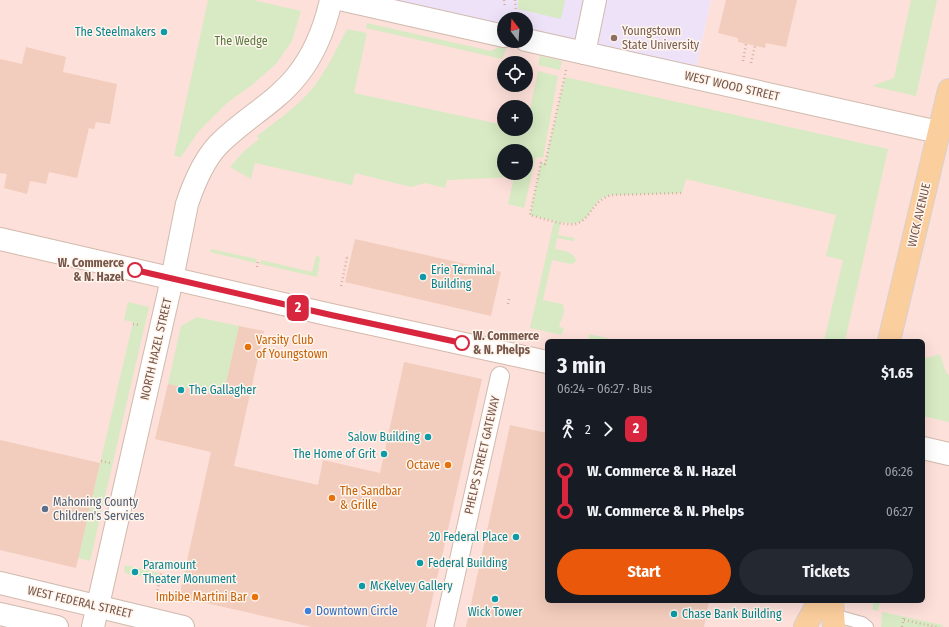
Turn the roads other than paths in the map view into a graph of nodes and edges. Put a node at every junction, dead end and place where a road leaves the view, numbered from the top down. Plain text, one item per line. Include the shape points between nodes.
1 (331, 0) edge
2 (344, 0) edge
3 (595, 0) edge
4 (497, 34) edge
5 (533, 42) edge
6 (577, 52) junction
7 (949, 90) edge
8 (944, 134) edge
9 (0, 239) edge
10 (172, 279) junction
11 (890, 339) edge
12 (545, 362) edge
13 (500, 376) dead end
14 (925, 448) edge
15 (949, 454) edge
16 (0, 583) edge
17 (98, 606) junction
18 (829, 611) edge
19 (0, 614) edge
20 (57, 627) edge
21 (93, 627) edge
22 (183, 627) edge
23 (444, 627) edge
24 (805, 627) edge
25 (867, 627) edge

1 - 10 street, NORTH HAZEL STREET via 327,19 317,42 297,76 280,94 234,130 204,164 187,204
2 - 4 street
3 - 6 street
5 - 6 street, WEST WOOD STREET
6 - 8 street, WEST WOOD STREET
7 - 8 main road, WICK AVENUE
8 - 11 main road, WICK AVENUE
9 - 10 street
10 - 12 street
10 - 17 street, NORTH HAZEL STREET
13 - 23 street, PHELPS STREET GATEWAY
14 - 15 street
16 - 17 street, WEST FEDERAL STREET
17 - 21 street, NORTH HAZEL STREET
17 - 22 street, WEST FEDERAL STREET
18 - 24 main road
18 - 25 lane
19 - 20 street

